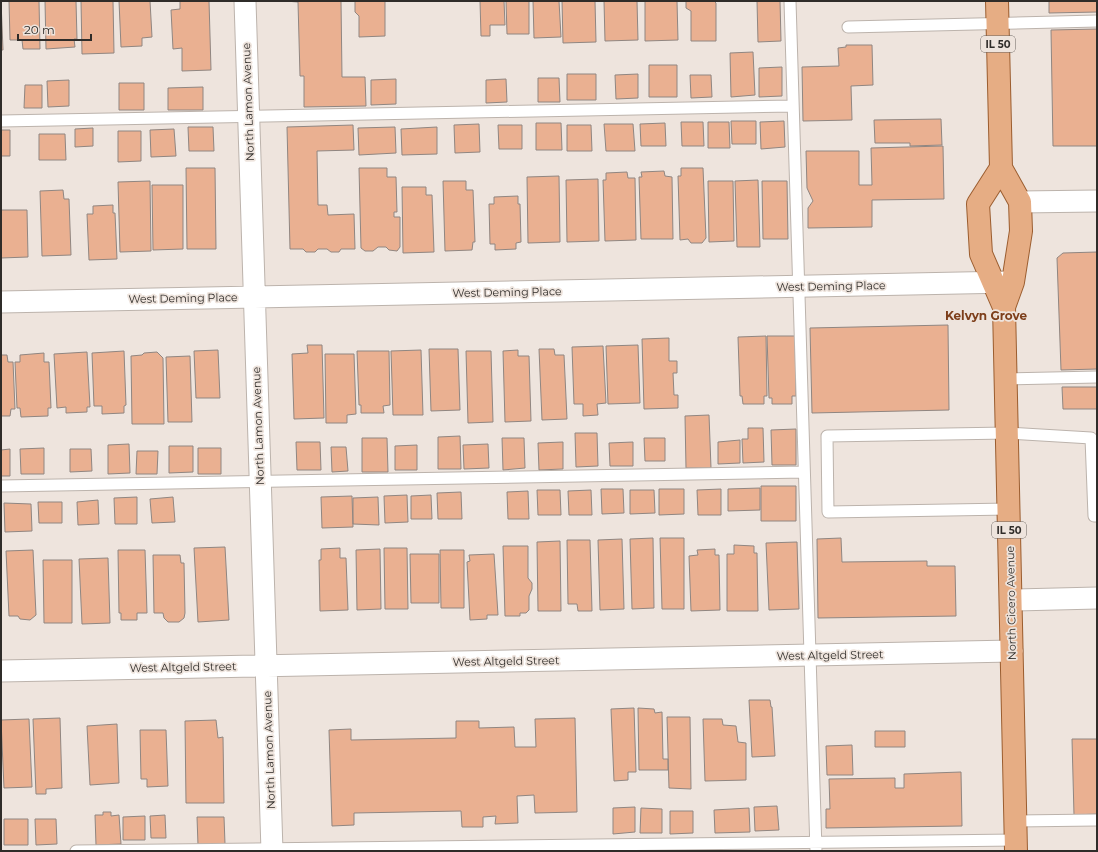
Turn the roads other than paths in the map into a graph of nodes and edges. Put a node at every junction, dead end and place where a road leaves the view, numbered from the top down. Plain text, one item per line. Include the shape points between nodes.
1 (245, 1) edge
2 (790, 1) edge
3 (996, 1) edge
4 (1097, 21) edge
5 (997, 23) junction
6 (848, 27) dead end
7 (793, 106) junction
8 (249, 116) junction
9 (1, 122) edge
10 (1001, 168) junction
11 (1097, 201) edge
12 (1020, 202) junction
13 (1003, 283) junction
14 (798, 287) junction
15 (254, 297) junction
16 (1, 302) edge
17 (1097, 377) edge
18 (1006, 378) junction
19 (1007, 433) junction
20 (804, 472) junction
21 (260, 481) junction
22 (1, 486) edge
23 (1009, 509) junction
24 (1097, 516) edge
25 (1097, 598) edge
26 (1011, 600) junction
27 (1012, 651) junction
28 (810, 655) junction
29 (266, 666) junction
30 (1, 671) edge
31 (1097, 820) edge
32 (1016, 837) edge
33 (816, 846) edge
34 (272, 849) edge
35 (76, 851) edge

1 - 8 street, North Lamon Avenue
2 - 7 lane
3 - 5 main road, North Cicero Avenue / IL 50
4 - 5 lane
5 - 6 lane
5 - 10 main road, North Cicero Avenue / IL 50
7 - 8 lane
7 - 14 lane
8 - 9 lane
8 - 15 street, North Lamon Avenue
10 - 12 main road, North Cicero Avenue / IL 50
10 - 13 main road via 978,204 981,254
11 - 12 street
12 - 13 main road, North Cicero Avenue / IL 50 via 1021,231
13 - 14 street, West Deming Place
13 - 18 main road, North Cicero Avenue / IL 50
14 - 15 street, West Deming Place
14 - 20 lane
15 - 16 street, West Deming Place
15 - 21 street, North Lamon Avenue
17 - 18 lane
18 - 19 main road, North Cicero Avenue / IL 50
19 - 23 main road, North Cicero Avenue / IL 50
19 - 23 lane via 827,436 828,512
19 - 24 lane via 1091,438 1094,516
20 - 21 lane
20 - 28 lane
21 - 22 lane
21 - 29 street, North Lamon Avenue
23 - 26 main road, North Cicero Avenue / IL 50
25 - 26 street
26 - 27 main road, North Cicero Avenue / IL 50
27 - 28 street, West Altgeld Street
27 - 32 main road, North Cicero Avenue / IL 50
28 - 29 street, West Altgeld Street
28 - 33 lane
29 - 30 street, West Altgeld Street
29 - 34 street, North Lamon Avenue
31 - 32 lane
32 - 33 lane
33 - 34 lane
34 - 35 lane

